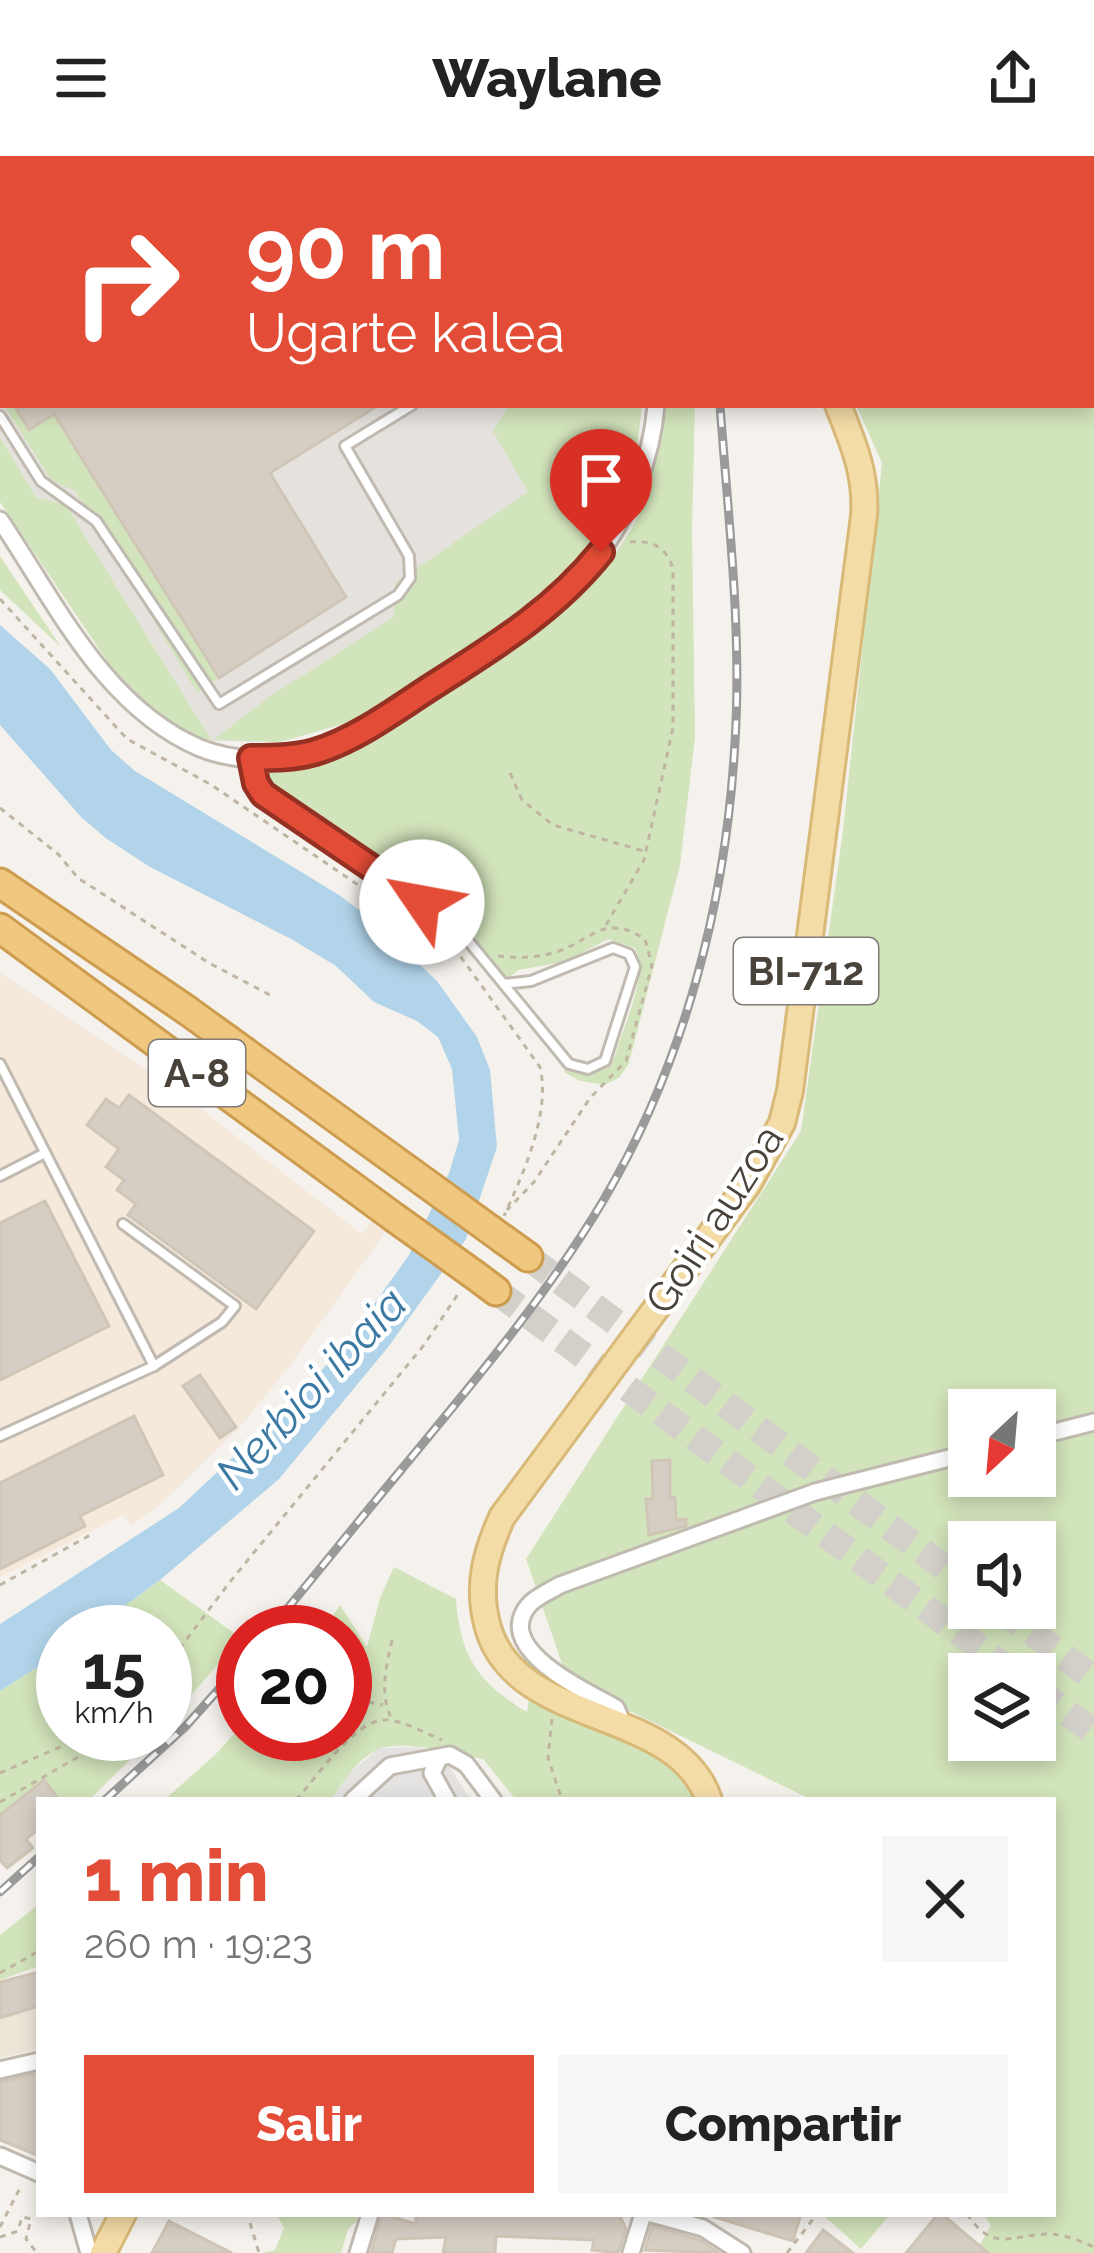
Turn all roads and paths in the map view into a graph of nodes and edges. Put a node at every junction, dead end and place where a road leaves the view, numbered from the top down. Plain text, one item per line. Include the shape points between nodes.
1 (407, 408) edge
2 (656, 408) edge
3 (839, 408) edge
4 (0, 416) edge
5 (0, 520) edge
6 (623, 543) dead end
7 (251, 758) junction
8 (511, 773) dead end
9 (0, 808) edge
10 (646, 851) junction
11 (0, 883) edge
12 (605, 927) junction
13 (0, 928) edge
14 (481, 954) junction
15 (504, 984) junction
16 (272, 996) dead end
17 (0, 1064) edge
18 (45, 1153) junction
19 (0, 1176) edge
20 (123, 1224) dead end
21 (504, 1225) junction
22 (528, 1257) tunnel mouth
23 (486, 1283) tunnel mouth
24 (154, 1366) junction
25 (1094, 1422) edge
26 (1056, 1432) edge
27 (0, 1436) edge
28 (948, 1458) edge
29 (92, 1534) dead end
30 (0, 1585) edge
31 (392, 1640) dead end
32 (372, 1703) edge
33 (385, 1706) junction
34 (553, 1712) dead end
35 (393, 1721) dead end
36 (615, 1725) junction
37 (36, 1757) edge
38 (439, 1758) junction
39 (71, 1761) edge
40 (0, 1773) edge
41 (356, 1797) edge
42 (445, 1797) edge
43 (491, 1797) edge
44 (561, 1797) edge
45 (708, 1797) edge
46 (0, 1802) edge
47 (36, 1954) edge
48 (0, 1973) edge
49 (36, 2062) edge
50 (0, 2070) edge
51 (0, 2156) edge
52 (30, 2174) edge
53 (79, 2217) edge
54 (369, 2217) edge
55 (646, 2217) edge
56 (659, 2217) edge
57 (815, 2217) edge
58 (970, 2217) edge
59 (250, 2223) dead end
60 (0, 2227) edge
61 (113, 2233) edge
62 (86, 2234) junction
63 (0, 2237) edge
64 (1094, 2247) edge
65 (37, 2253) edge
66 (89, 2253) edge
67 (259, 2253) edge
68 (358, 2253) edge
69 (631, 2253) edge
70 (742, 2253) edge
71 (787, 2253) edge

1 - 4 lane via 345,446 410,556 410,578 398,595 219,704 96,521 41,481
2 - 7 street via 620,522 556,602 320,751
3 - 36 main road, Goiri auzoa / BI-712 via 862,464 865,516 782,1123 748,1184 502,1516 483,1571 492,1646 509,1668
5 - 7 street via 137,711 204,750
6 - 10 path via 662,548 673,570 673,728
7 - 14 lane via 263,794 452,921
8 - 10 path via 522,800 554,825
9 - 16 path via 78,878
10 - 12 path
11 - 21 highway, A-8, bridge via 423,1181
12 - 14 path via 541,956
12 - 21 path via 645,939 652,953 626,1061 590,1098
13 - 23 highway, A-8, bridge
14 - 15 lane
15 - 15 lane via 568,1064 587,1069 610,1054 635,967 613,948
17 - 18 lane
18 - 19 lane
18 - 24 lane
20 - 24 lane via 235,1306
21 - 22 highway, A-8
24 - 27 lane
25 - 26 street
28 - 36 street via 814,1492 529,1603 523,1640 533,1658 616,1708
29 - 30 path
31 - 33 path
32 - 33 path
33 - 35 path
34 - 44 path via 548,1758
36 - 45 main road, Goiri auzoa / BI-712 via 676,1753
37 - 40 path
38 - 41 street via 390,1766
38 - 42 street via 433,1773
38 - 43 street via 461,1760
39 - 46 path
47 - 48 path
49 - 50 street
51 - 52 street
52 - 60 path
53 - 62 street
54 - 68 street
55 - 69 street
56 - 70 street via 703,2228
57 - 71 path
58 - 64 path via 998,2240 1048,2234
59 - 67 path
61 - 62 street
62 - 66 street
63 - 65 path via 18,2230 22,2217 31,2219 26,2239

